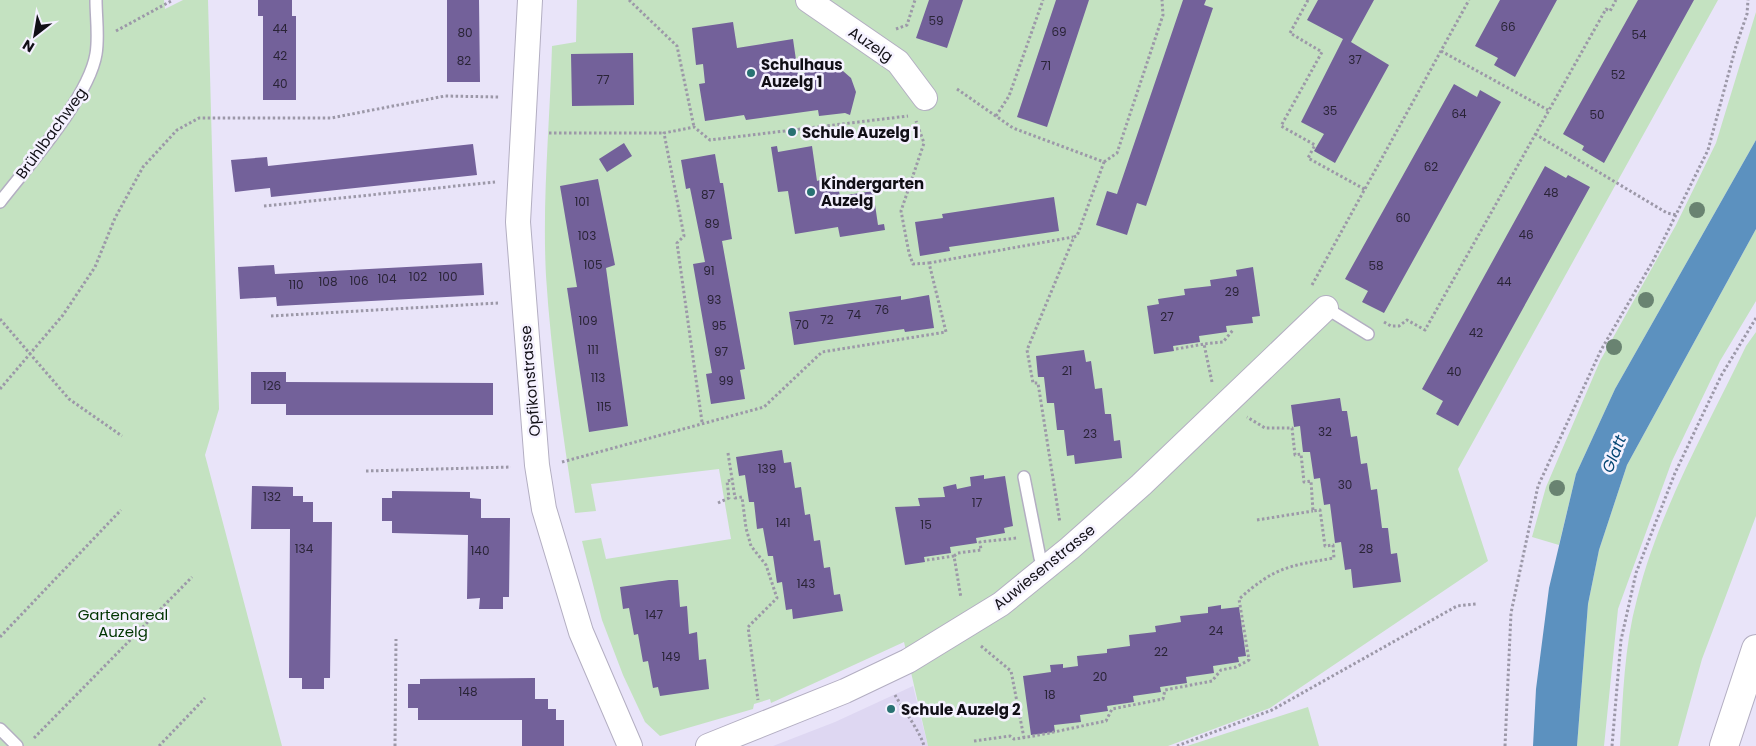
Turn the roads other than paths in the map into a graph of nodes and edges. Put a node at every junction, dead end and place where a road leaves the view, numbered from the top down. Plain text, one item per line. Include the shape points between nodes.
1 (96, 0) edge
2 (530, 0) edge
3 (808, 0) edge
4 (925, 98) dead end
5 (0, 202) edge
6 (1326, 308) joint
7 (1368, 334) dead end
8 (1024, 477) dead end
9 (1048, 566) junction
10 (1756, 649) edge
11 (0, 729) edge
12 (17, 746) edge
13 (630, 746) edge
14 (708, 746) edge
15 (1724, 746) edge

1 - 5 lane, Brühlbachweg via 96,55 88,81 74,105
2 - 13 street, Opfikonstrasse via 518,222 538,465 544,509 581,632
3 - 4 street, Auzelg via 898,62
6 - 7 lane
6 - 9 street, Auwiesenstrasse via 1140,485
8 - 9 lane via 1040,558
9 - 14 street, Auwiesenstrasse via 1001,604 908,661 845,691
10 - 15 street
11 - 12 lane

